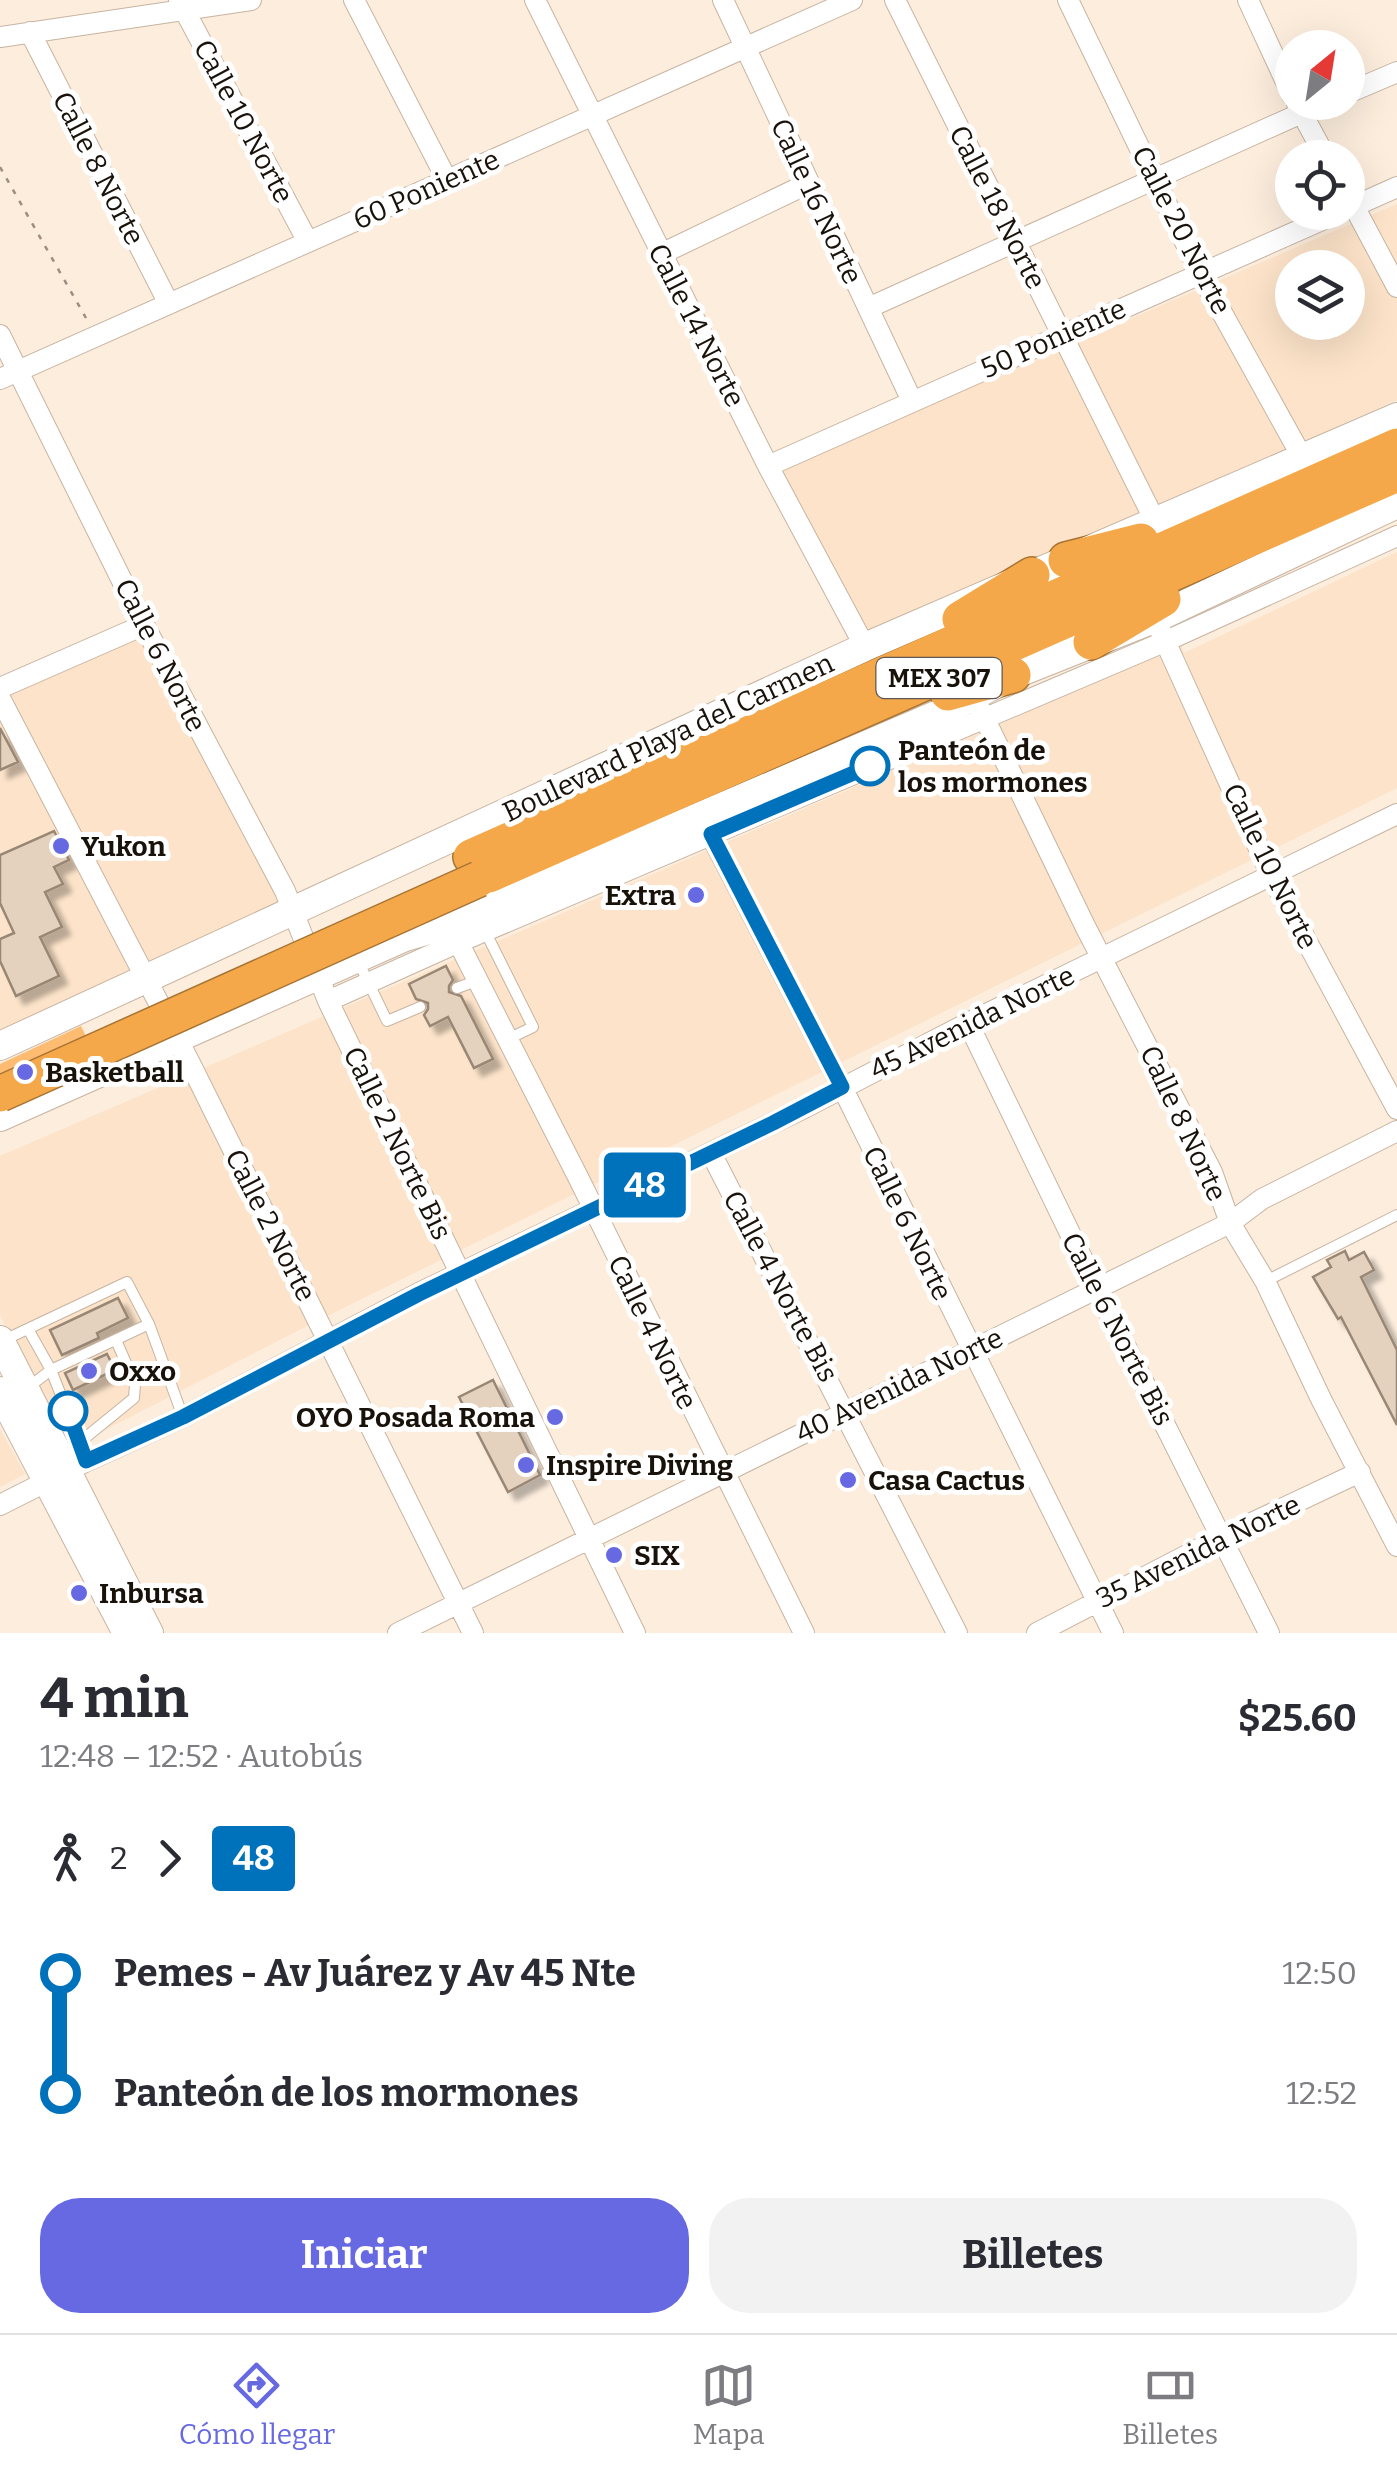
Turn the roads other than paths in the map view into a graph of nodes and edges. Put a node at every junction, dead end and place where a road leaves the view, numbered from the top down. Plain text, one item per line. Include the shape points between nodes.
1 (251, 0) edge
2 (354, 0) edge
3 (535, 0) edge
4 (723, 0) edge
5 (852, 0) edge
6 (895, 0) edge
7 (1068, 0) edge
8 (1248, 0) edge
9 (182, 5) edge
10 (30, 32) junction
11 (0, 37) edge
12 (745, 46) junction
13 (1275, 58) edge
14 (1397, 72) edge
15 (1365, 86) edge
16 (1275, 115) edge
17 (592, 116) junction
18 (446, 178) junction
19 (1155, 180) junction
20 (808, 183) junction
21 (1397, 186) edge
22 (1365, 199) edge
23 (1294, 230) edge
24 (1362, 230) edge
25 (308, 242) junction
26 (1015, 242) junction
27 (662, 254) junction
28 (1200, 273) junction
29 (1397, 287) edge
30 (168, 304) junction
31 (868, 308) junction
32 (1061, 335) junction
33 (0, 336) edge
34 (9, 375) edge
35 (912, 402) junction
36 (1397, 417) edge
37 (1397, 446) edge
38 (1302, 457) junction
39 (768, 466) junction
40 (1397, 474) edge
41 (1397, 504) edge
42 (1154, 521) junction
43 (1244, 528) junction
44 (1397, 536) edge
45 (1066, 560) junction
46 (1032, 574) junction
47 (144, 624) junction
48 (1160, 630) junction
49 (1091, 642) junction
50 (865, 647) junction
51 (1014, 675) junction
52 (0, 688) edge
53 (0, 698) edge
54 (847, 704) junction
55 (979, 708) junction
56 (1397, 814) edge
57 (706, 824) junction
58 (601, 858) junction
59 (1271, 875) junction
60 (583, 891) junction
61 (481, 894) junction
62 (294, 911) junction
63 (524, 916) joint
64 (453, 933) junction
65 (1103, 957) junction
66 (362, 972) junction
67 (146, 980) junction
68 (323, 988) junction
69 (420, 1007) dead end
70 (968, 1024) junction
71 (176, 1038) junction
72 (506, 1040) junction
73 (0, 1046) edge
74 (0, 1073) edge
75 (842, 1087) junction
76 (0, 1094) edge
77 (1397, 1109) edge
78 (0, 1117) edge
79 (1397, 1131) edge
80 (711, 1153) junction
81 (594, 1209) junction
82 (1397, 1216) edge
83 (1230, 1223) junction
84 (461, 1273) junction
85 (1265, 1282) junction
86 (1096, 1286) junction
87 (149, 1324) junction
88 (28, 1329) junction
89 (116, 1340) junction
90 (329, 1340) junction
91 (0, 1341) edge
92 (970, 1350) junction
93 (51, 1370) junction
94 (12, 1390) edge
95 (846, 1410) junction
96 (183, 1417) junction
97 (67, 1462) junction
98 (1360, 1472) junction
99 (723, 1474) junction
100 (0, 1505) edge
101 (1222, 1537) junction
102 (590, 1538) junction
103 (1397, 1546) edge
104 (1097, 1601) junction
105 (458, 1602) junction
106 (127, 1633) edge
107 (149, 1633) edge
108 (398, 1633) edge
109 (474, 1633) edge
110 (636, 1633) edge
111 (804, 1633) edge
112 (957, 1633) edge
113 (1037, 1633) edge
114 (1113, 1633) edge
115 (1270, 1633) edge

1 - 9 street
2 - 18 street
3 - 17 street, Calle 14 Norte
4 - 12 street, Calle 16 Norte
5 - 12 street, 60 Poniente
6 - 26 street, Calle 18 Norte
7 - 19 street, Calle 20 Norte
8 - 13 street
9 - 10 street
9 - 25 street, Calle 10 Norte
10 - 11 street
10 - 30 street, Calle 8 Norte
12 - 17 street, 60 Poniente
12 - 20 street, Calle 16 Norte
14 - 15 street
16 - 19 street
17 - 18 street, 60 Poniente
17 - 27 street, Calle 14 Norte
18 - 25 street, 60 Poniente
19 - 26 street
19 - 28 street, Calle 20 Norte
20 - 27 street
20 - 31 street, Calle 16 Norte
21 - 22 street, 50 Poniente
23 - 28 street, 50 Poniente
24 - 29 street
25 - 30 street, 60 Poniente
26 - 31 street
26 - 32 street, Calle 18 Norte
27 - 39 street, Calle 14 Norte
28 - 32 street, 50 Poniente
28 - 38 street, Calle 20 Norte
30 - 34 street, 60 Poniente
31 - 35 street, Calle 16 Norte
32 - 35 street, 50 Poniente
32 - 42 street, Calle 18 Norte
33 - 34 street, Calle 6 Norte
34 - 47 street, Calle 6 Norte
35 - 39 street, 50 Poniente
36 - 38 main road, Boulevard Playa del Carmen
37 - 43 highway, MEX 307
38 - 42 main road, Boulevard Playa del Carmen
39 - 50 street, Calle 14 Norte
40 - 43 highway, MEX 307
41 - 48 main road
42 - 45 main road, Boulevard Playa del Carmen
43 - 45 highway
43 - 49 highway via 1168,597
43 - 54 highway, MEX 307
44 - 48 street
45 - 46 main road, Boulevard Playa del Carmen
46 - 50 main road, Boulevard Playa del Carmen
46 - 54 highway
47 - 52 street
47 - 62 street, Calle 6 Norte
48 - 49 main road
48 - 55 street
48 - 59 street, Calle 10 Norte
49 - 51 main road
50 - 62 main road, Boulevard Playa del Carmen
51 - 54 highway
51 - 55 main road
53 - 67 street
54 - 61 highway, MEX 307
55 - 57 main road
55 - 65 street, Calle 8 Norte
56 - 59 street, 45 Avenida Norte
57 - 58 main road
57 - 60 street
57 - 75 street, Calle 6 Norte
58 - 60 main road
58 - 61 main road
59 - 65 street, 45 Avenida Norte
59 - 77 street, Calle 10 Norte
60 - 63 street
61 - 63 main road
61 - 64 main road
61 - 72 lane via 533,1027
61 - 74 highway, MEX 307
61 - 76 highway, MEX 307, bridge
62 - 67 main road, Boulevard Playa del Carmen
62 - 68 street, Calle 6 Norte
64 - 66 main road via 405,937
64 - 72 street, Calle 4 Norte via 467,984
65 - 70 street, 45 Avenida Norte
65 - 83 street, Calle 8 Norte via 1212,1172
66 - 68 main road
66 - 69 lane via 387,1021
67 - 71 street, Calle 2 Norte
67 - 73 main road, Boulevard Playa del Carmen
68 - 71 main road
68 - 84 street, Calle 2 Norte Bis
70 - 75 street, 45 Avenida Norte
70 - 86 street, Calle 6 Norte Bis
71 - 78 main road
71 - 90 street, Calle 2 Norte
72 - 81 street, Calle 4 Norte
75 - 80 street, 45 Avenida Norte
75 - 92 street, Calle 6 Norte
79 - 83 street, 40 Avenida Norte via 1262,1199
80 - 81 street, 45 Avenida Norte
80 - 95 street, Calle 4 Norte Bis
81 - 84 street, 45 Avenida Norte
81 - 99 street, Calle 4 Norte
82 - 85 lane
83 - 85 street, Calle 8 Norte
83 - 86 street, 40 Avenida Norte
84 - 90 street, 45 Avenida Norte
84 - 102 street, Calle 2 Norte Bis
85 - 98 street, Calle 8 Norte
86 - 92 street, 40 Avenida Norte
86 - 101 street, Calle 6 Norte Bis
87 - 88 lane via 127,1282
87 - 89 lane
87 - 96 lane
88 - 91 lane
88 - 93 lane
89 - 93 lane
89 - 97 lane via 135,1384 134,1398
90 - 96 street, 45 Avenida Norte
90 - 105 street, Calle 2 Norte
91 - 94 main road
92 - 95 street, 40 Avenida Norte
92 - 104 street, Calle 6 Norte
93 - 94 lane
93 - 97 lane
94 - 97 main road
95 - 99 street, 40 Avenida Norte
95 - 112 street, Calle 4 Norte Bis
96 - 97 street, 45 Avenida Norte
97 - 100 street, 45 Avenida Norte
97 - 106 main road
97 - 107 main road
98 - 101 street, 35 Avenida Norte
98 - 103 street, Calle 8 Norte
99 - 102 street, 40 Avenida Norte
99 - 111 street, Calle 4 Norte
101 - 104 street, 35 Avenida Norte
101 - 115 street, Calle 6 Norte Bis
102 - 105 street, 40 Avenida Norte
102 - 110 street, Calle 2 Norte Bis
104 - 113 street, 35 Avenida Norte
104 - 114 street, Calle 6 Norte
105 - 108 street, 40 Avenida Norte
105 - 109 street, Calle 2 Norte

